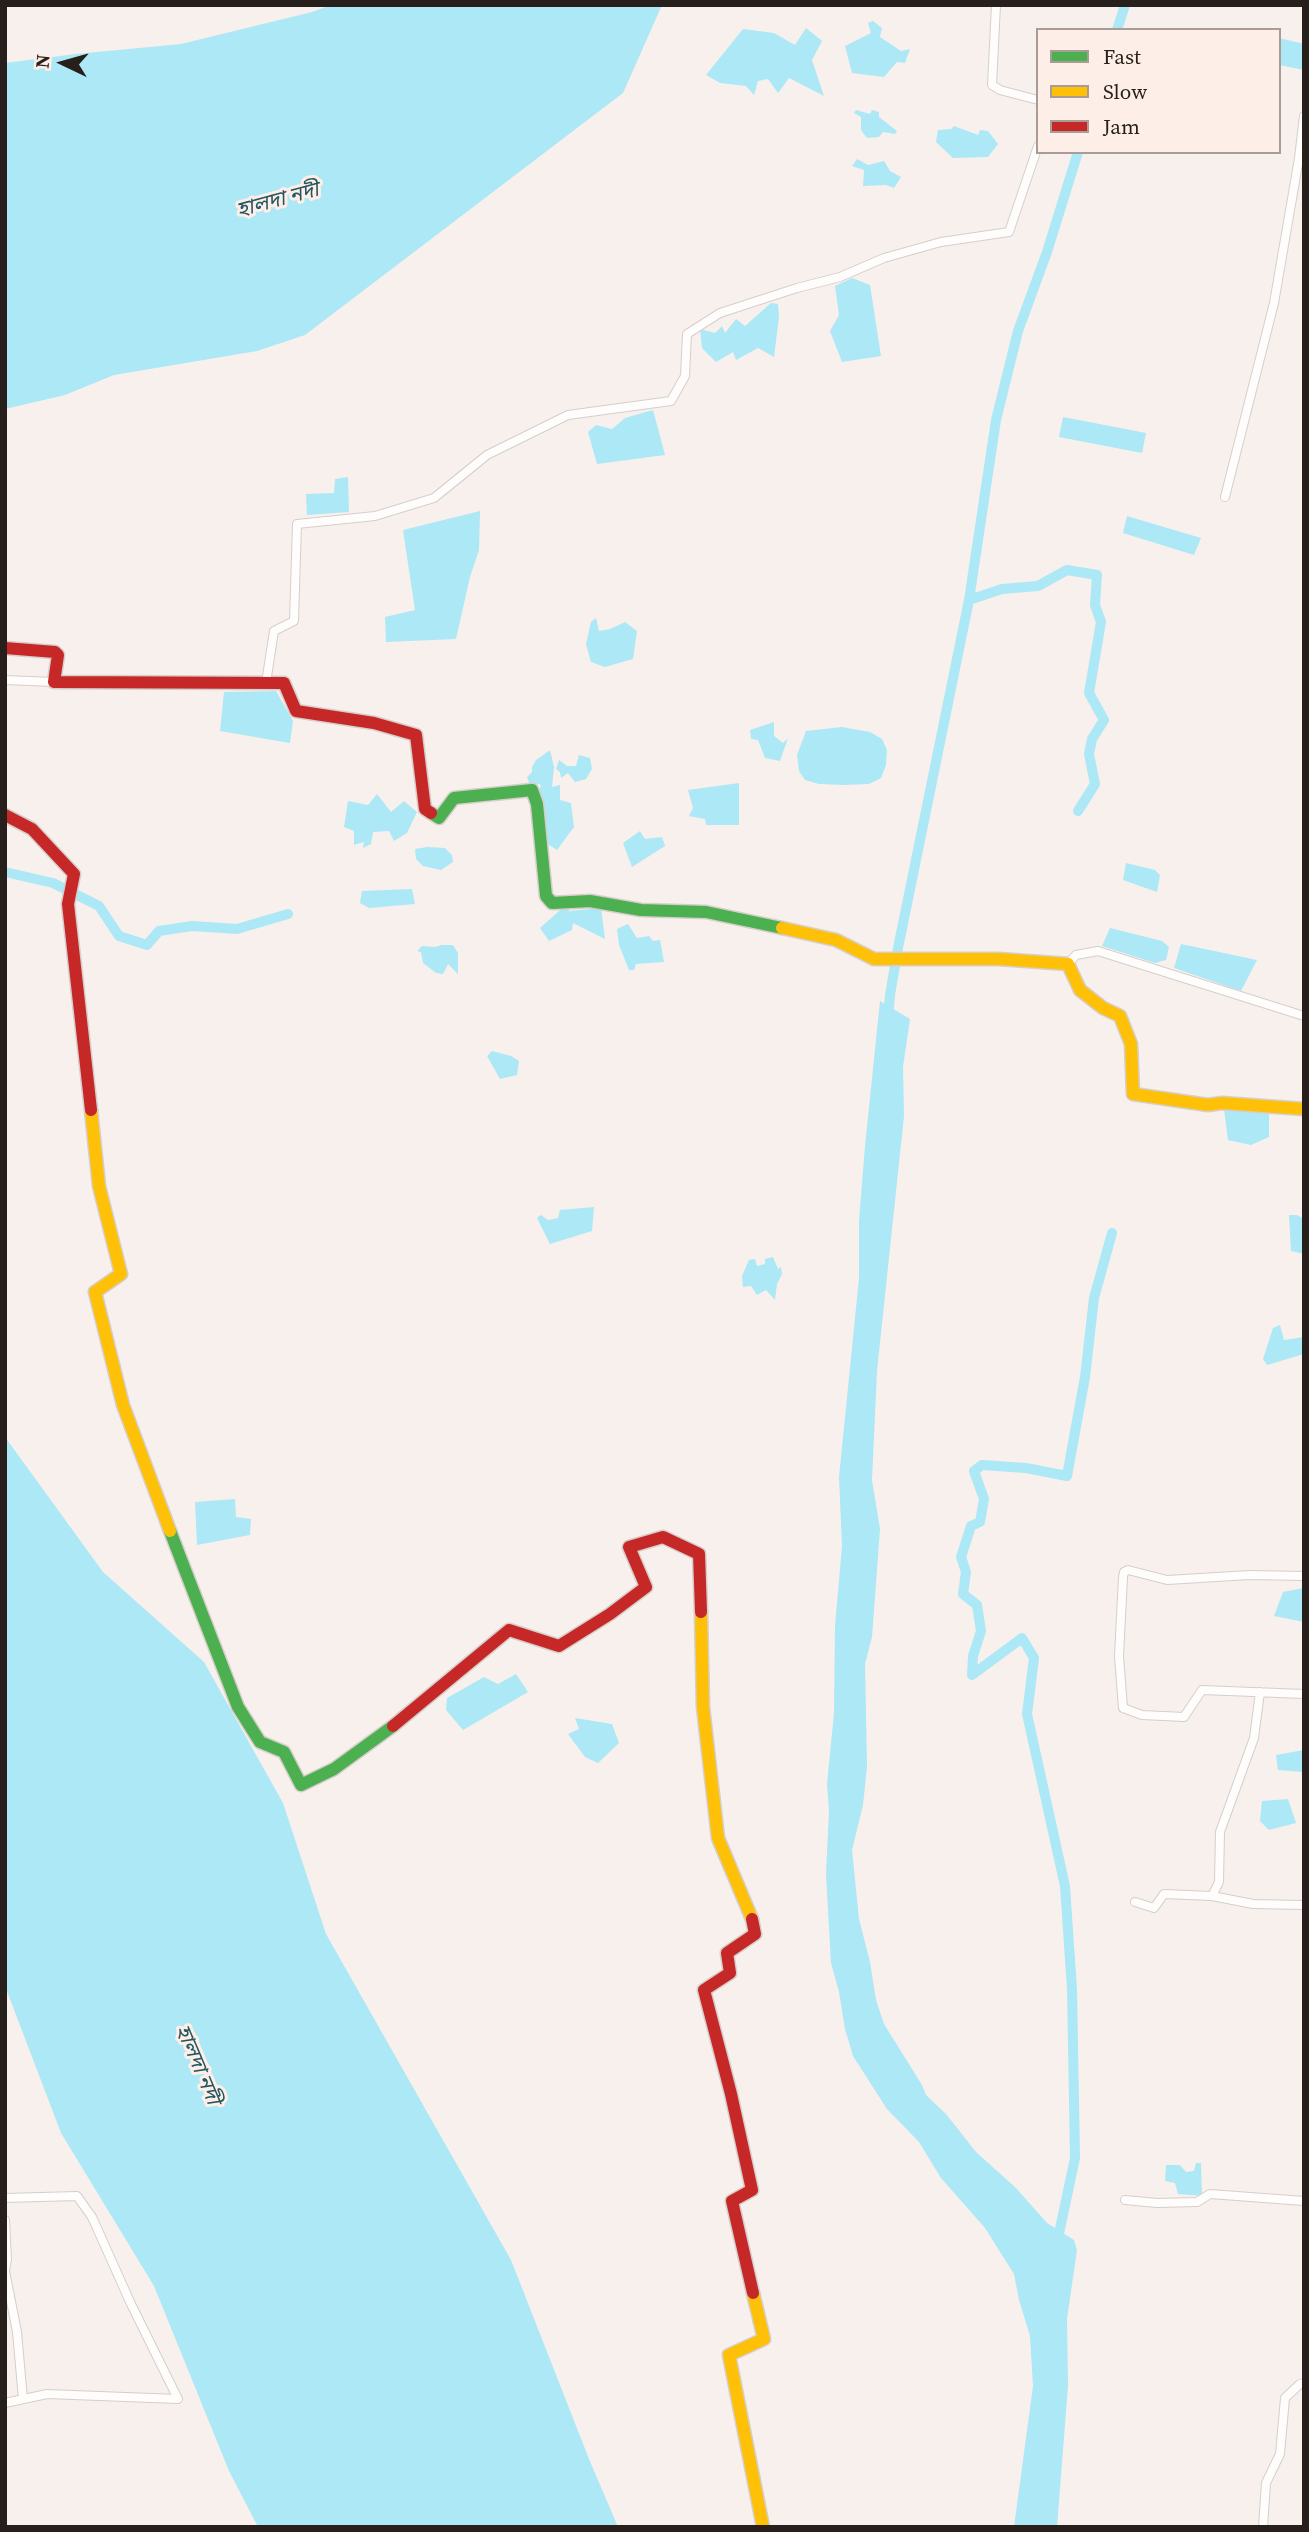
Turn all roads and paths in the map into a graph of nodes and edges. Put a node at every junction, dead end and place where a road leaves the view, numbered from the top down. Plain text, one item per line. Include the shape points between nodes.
1 (996, 5) edge
2 (1036, 99) edge
3 (1304, 116) edge
4 (1036, 152) edge
5 (1225, 497) dead end
6 (5, 648) edge
7 (5, 680) edge
8 (54, 682) junction
9 (266, 683) junction
10 (5, 815) edge
11 (1068, 964) junction
12 (1304, 1016) edge
13 (1304, 1109) edge
14 (1304, 1576) edge
15 (1260, 1692) junction
16 (1304, 1693) edge
17 (1212, 1896) junction
18 (1135, 1902) dead end
19 (1304, 1905) edge
20 (5, 2198) edge
21 (1125, 2200) dead end
22 (1304, 2201) edge
23 (5, 2220) edge
24 (5, 2270) edge
25 (1304, 2383) edge
26 (23, 2399) junction
27 (5, 2403) edge
28 (763, 2527) edge
29 (1263, 2527) edge

1 - 2 street via 992,85
3 - 5 street via 1274,303
4 - 9 street via 1009,232 941,242 720,313 687,334 685,376 671,401 568,415 487,455 434,498 375,516 297,524 294,621 274,631
6 - 8 street via 55,652
7 - 8 street
8 - 9 street
9 - 11 street via 284,683 296,712 374,723 416,735 425,809 439,818 454,798 532,790 546,896 552,903 590,901 641,910 706,912 836,940 874,959
10 - 28 street via 32,829 74,874 68,904 99,1186 121,1274 95,1292 123,1405 188,1583 238,1707 260,1742 284,1752 301,1785 334,1769 407,1715 509,1630 558,1646 610,1614 646,1587 629,1547 663,1537 699,1555 703,1707 718,1838 755,1934 727,1953 730,1973 704,1990 752,2190 732,2201 764,2339 729,2355
11 - 12 street via 1076,955 1098,951
11 - 13 street via 1080,990 1120,1016 1130,1044 1133,1094 1208,1105
14 - 15 street via 1167,1580 1124,1572 1119,1656 1123,1707 1142,1715 1184,1717 1202,1690
15 - 16 street
15 - 17 street via 1254,1738 1220,1832 1219,1882
17 - 18 street via 1164,1894 1154,1908
17 - 19 street via 1254,1905
20 - 26 street via 77,2196 92,2217 178,2399 47,2394
21 - 22 street via 1197,2202 1210,2194
23 - 24 street
24 - 26 street
25 - 29 street via 1285,2398 1280,2454 1266,2483
26 - 27 street

